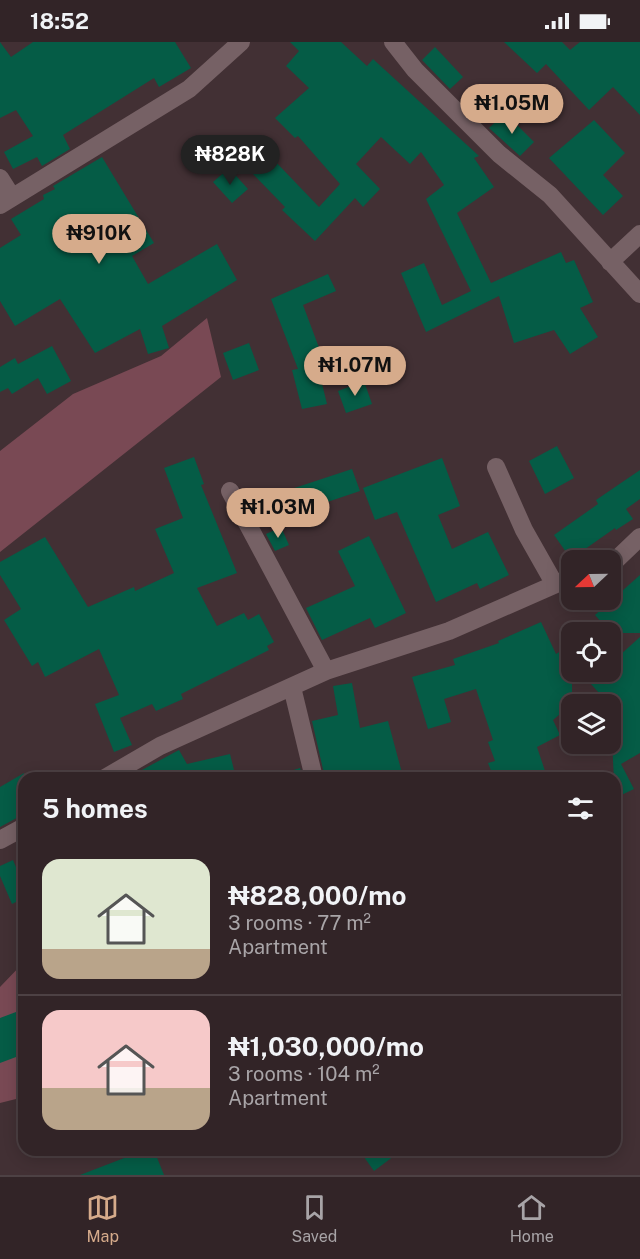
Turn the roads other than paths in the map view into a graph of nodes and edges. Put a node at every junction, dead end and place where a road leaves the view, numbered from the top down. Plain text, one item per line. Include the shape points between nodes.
1 (241, 42) edge
2 (393, 42) edge
3 (0, 178) edge
4 (6, 201) edge
5 (640, 234) edge
6 (610, 262) junction
7 (640, 294) edge
8 (496, 467) dead end
9 (230, 491) dead end
10 (640, 537) edge
11 (621, 555) edge
12 (561, 581) edge
13 (554, 583) junction
14 (326, 671) junction
15 (292, 687) junction
16 (115, 772) edge
17 (313, 772) edge
18 (18, 830) edge
19 (0, 840) edge

1 - 4 street via 189,89
2 - 6 street via 415,70 499,153 550,195
3 - 4 street
5 - 6 street
6 - 7 street
8 - 13 street via 524,530
9 - 14 street
10 - 11 street
12 - 13 street
13 - 14 street via 449,631
14 - 15 street
15 - 16 street via 160,746
15 - 17 street
18 - 19 street

